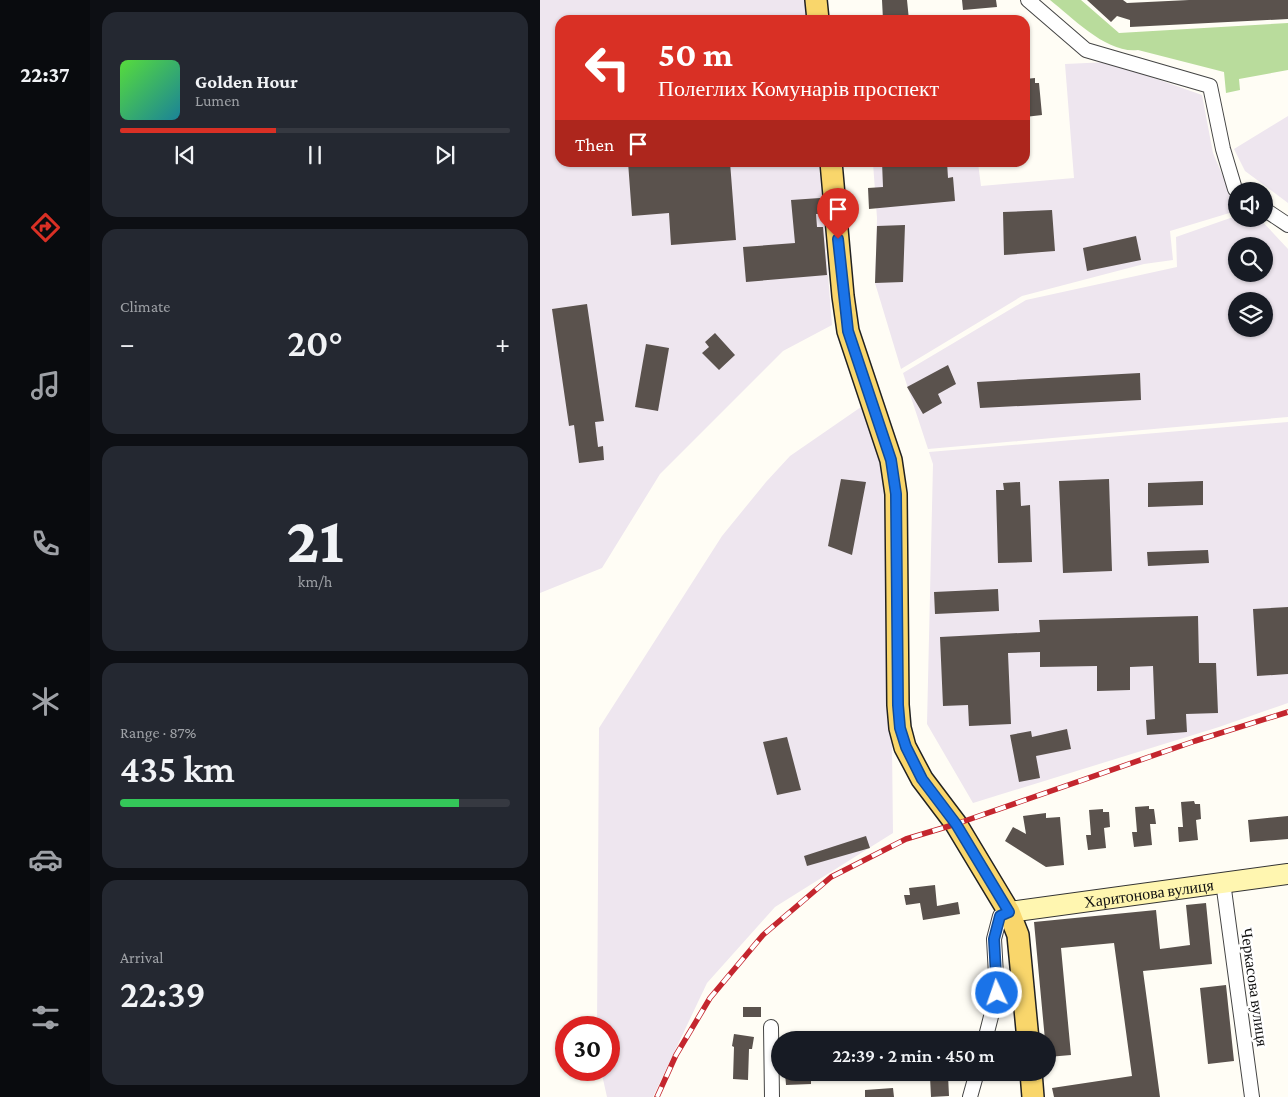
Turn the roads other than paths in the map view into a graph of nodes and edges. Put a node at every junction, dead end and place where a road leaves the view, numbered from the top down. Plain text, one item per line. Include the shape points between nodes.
1 (816, 0) edge
2 (1028, 0) edge
3 (818, 15) edge
4 (831, 167) edge
5 (1233, 182) edge
6 (1273, 215) edge
7 (1288, 225) edge
8 (1288, 874) edge
9 (1223, 882) junction
10 (1009, 912) junction
11 (771, 1026) dead end
12 (987, 1031) edge
13 (1027, 1031) edge
14 (974, 1081) edge
15 (1032, 1081) edge
16 (772, 1097) edge
17 (970, 1097) edge
18 (1033, 1097) edge
19 (1252, 1097) edge

1 - 3 main road
2 - 5 street via 1086,50 1210,86
4 - 10 main road via 848,331 891,460 896,494 900,728 922,779 956,824
6 - 7 street
8 - 9 street, Харитонова вулиця
9 - 10 street, Харитонова вулиця
9 - 19 street, Черкасова вулиця
10 - 12 street via 1000,916 994,939 997,993
10 - 13 main road via 1018,935
11 - 16 street
14 - 17 street
15 - 18 main road

